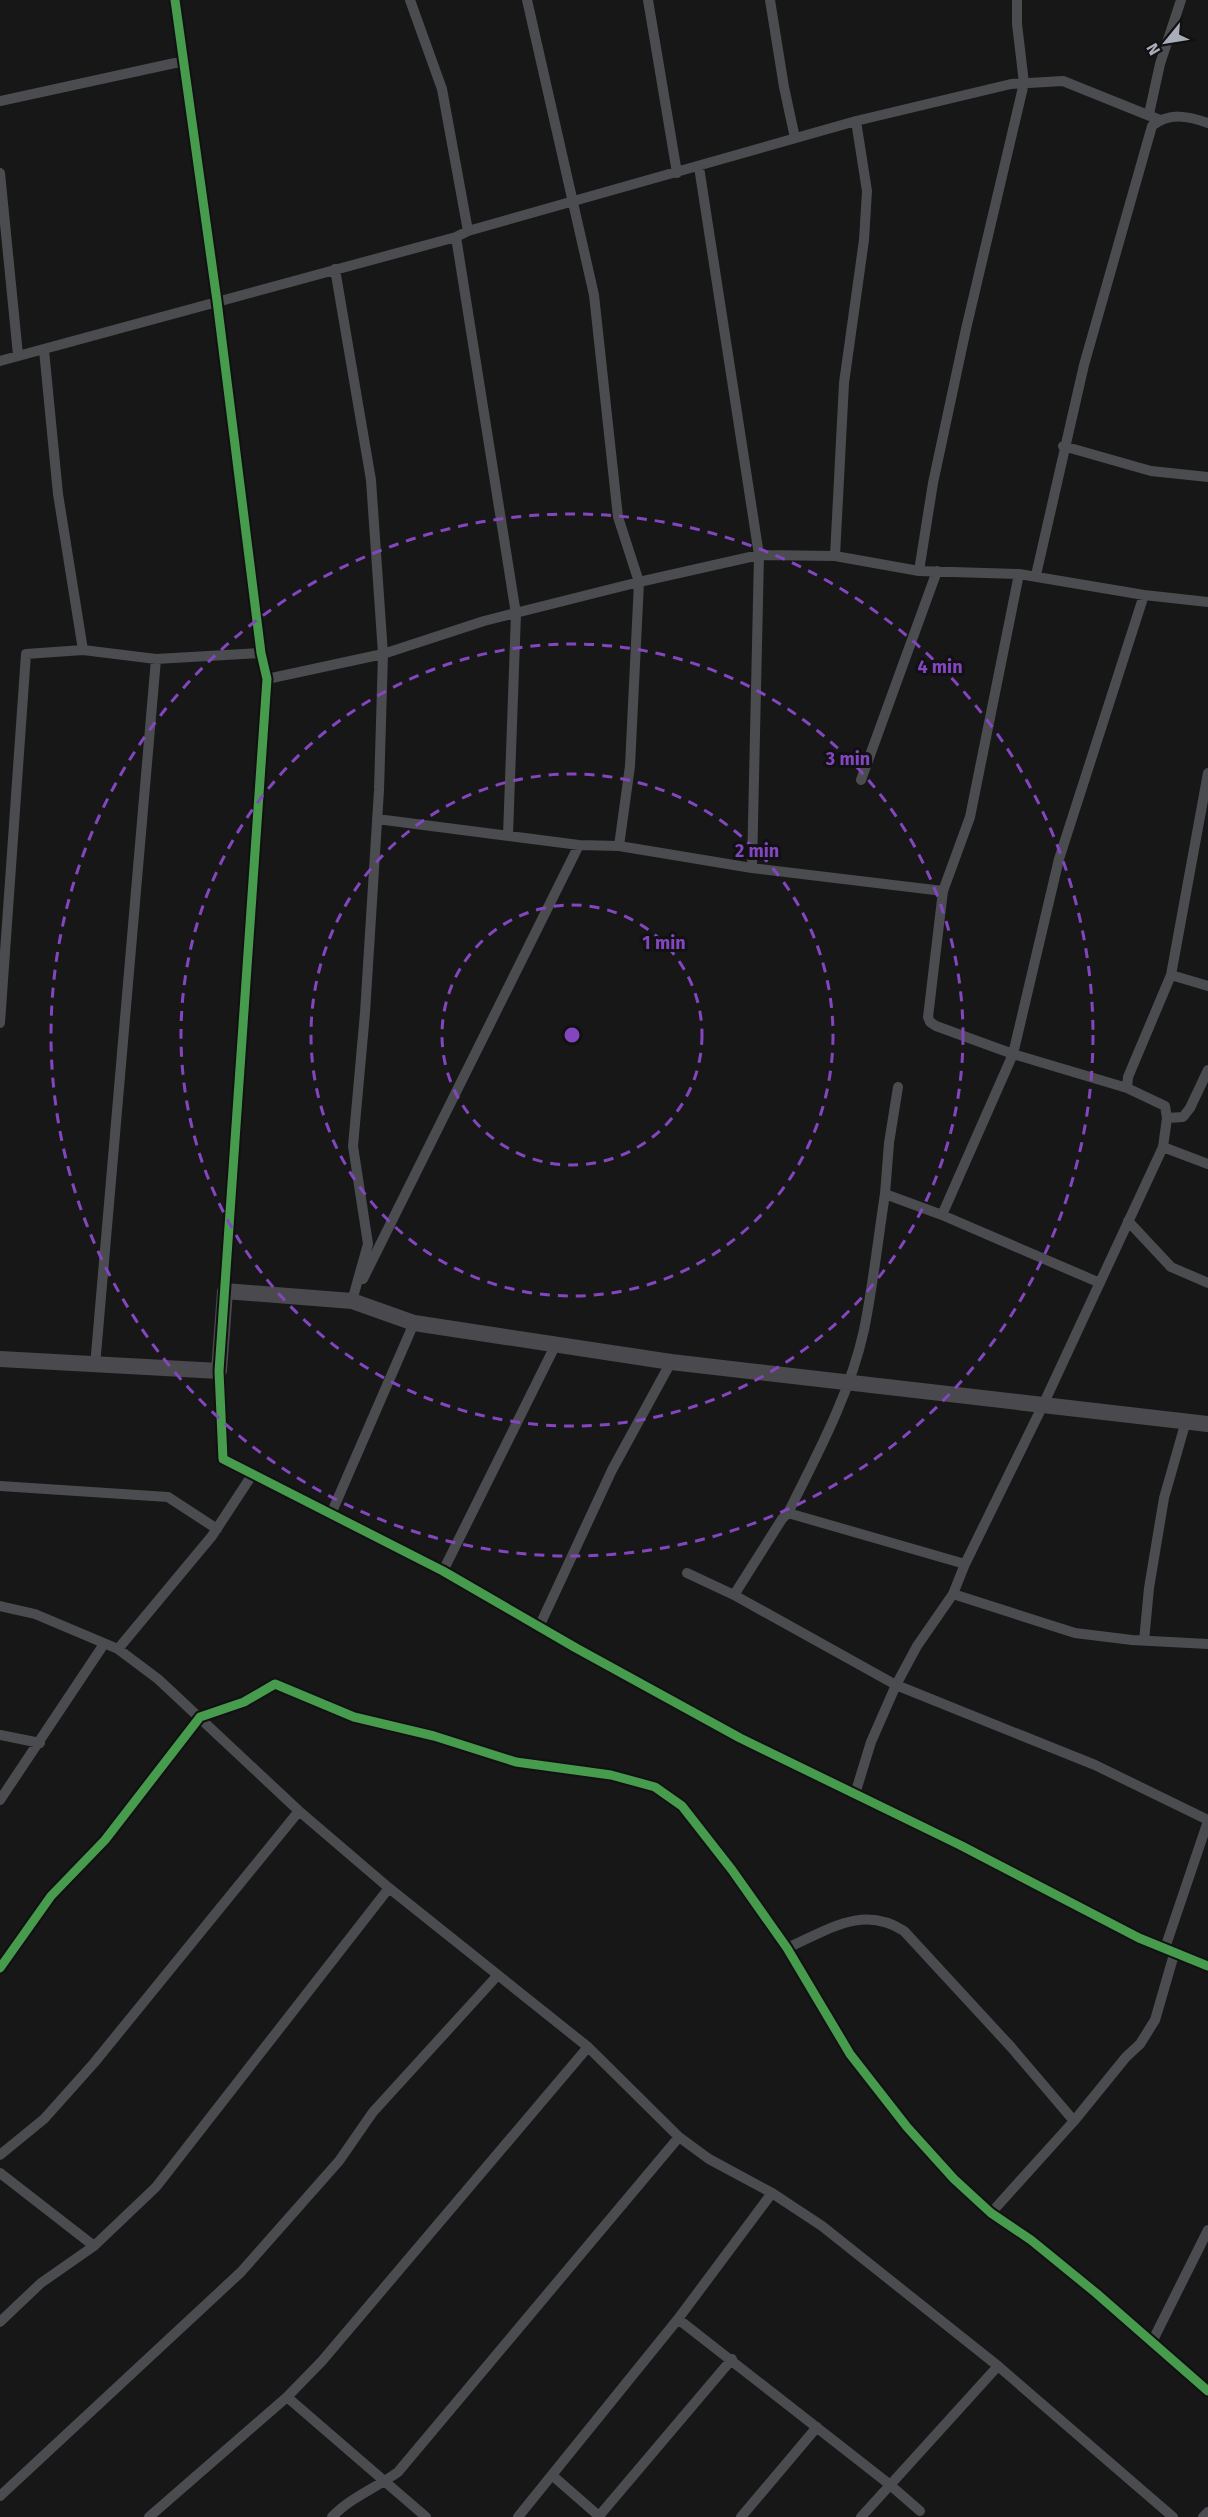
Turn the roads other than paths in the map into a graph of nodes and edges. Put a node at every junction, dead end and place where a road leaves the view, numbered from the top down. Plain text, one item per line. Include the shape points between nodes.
1 (175, 0) edge
2 (410, 0) edge
3 (527, 0) edge
4 (648, 0) edge
5 (770, 0) edge
6 (1017, 0) edge
7 (1181, 0) edge
8 (184, 61) junction
9 (1023, 83) junction
10 (0, 102) edge
11 (1149, 114) junction
12 (1160, 120) junction
13 (856, 121) junction
14 (1208, 123) edge
15 (795, 138) junction
16 (699, 167) junction
17 (0, 173) edge
18 (677, 173) junction
19 (571, 202) junction
20 (468, 231) junction
21 (456, 237) junction
22 (335, 269) junction
23 (217, 301) junction
24 (44, 350) junction
25 (18, 356) junction
26 (0, 362) edge
27 (1063, 446) junction
28 (1208, 477) edge
29 (759, 555) junction
30 (835, 556) junction
31 (919, 571) junction
32 (937, 571) junction
33 (1019, 574) junction
34 (1036, 576) junction
35 (639, 582) junction
36 (1144, 596) junction
37 (1208, 602) edge
38 (516, 614) junction
39 (83, 650) junction
40 (261, 653) junction
41 (382, 654) junction
42 (156, 659) junction
43 (267, 679) junction
44 (1208, 773) edge
45 (861, 780) dead end
46 (377, 819) junction
47 (508, 835) junction
48 (579, 845) junction
49 (619, 846) junction
50 (752, 868) junction
51 (944, 891) junction
52 (1171, 975) junction
53 (1208, 986) edge
54 (0, 1023) edge
55 (1014, 1054) junction
56 (1208, 1070) edge
57 (898, 1087) dead end
58 (1127, 1088) junction
59 (1167, 1118) junction
60 (1163, 1147) junction
61 (1208, 1164) edge
62 (885, 1194) junction
63 (942, 1215) junction
64 (1128, 1221) junction
65 (1100, 1283) junction
66 (1208, 1283) edge
67 (225, 1291) junction
68 (352, 1301) junction
69 (414, 1323) junction
70 (556, 1344) junction
71 (0, 1359) edge
72 (671, 1362) junction
73 (95, 1365) junction
74 (219, 1371) junction
75 (847, 1384) junction
76 (1043, 1405) junction
77 (1186, 1421) junction
78 (1208, 1424) edge
79 (252, 1475) junction
80 (0, 1486) edge
81 (788, 1513) junction
82 (331, 1514) junction
83 (217, 1529) junction
84 (965, 1564) junction
85 (443, 1571) junction
86 (687, 1573) dead end
87 (953, 1594) junction
88 (734, 1596) junction
89 (0, 1606) edge
90 (539, 1626) junction
91 (1144, 1641) junction
92 (104, 1644) junction
93 (1208, 1644) edge
94 (118, 1649) junction
95 (896, 1685) junction
96 (200, 1717) junction
97 (0, 1735) edge
98 (40, 1743) junction
99 (855, 1794) junction
100 (0, 1800) edge
101 (299, 1811) junction
102 (1208, 1821) edge
103 (389, 1888) junction
104 (787, 1948) junction
105 (1170, 1950) junction
106 (1208, 1966) edge
107 (0, 1968) edge
108 (498, 1976) junction
109 (588, 2047) junction
110 (1074, 2121) junction
111 (679, 2137) junction
112 (0, 2155) edge
113 (0, 2173) edge
114 (772, 2193) junction
115 (991, 2213) junction
116 (1208, 2230) edge
117 (94, 2246) junction
118 (678, 2319) junction
119 (0, 2322) edge
120 (1152, 2342) junction
121 (732, 2360) junction
122 (998, 2366) junction
123 (1208, 2391) edge
124 (286, 2397) junction
125 (817, 2427) junction
126 (553, 2476) junction
127 (385, 2481) junction
128 (890, 2484) junction
129 (0, 2496) edge
130 (920, 2511) dead end
131 (1208, 2512) edge
132 (600, 2516) edge
133 (149, 2517) edge
134 (332, 2517) edge
135 (426, 2517) edge
136 (518, 2517) edge
137 (741, 2517) edge
138 (861, 2517) edge
139 (1173, 2517) edge
140 (1203, 2517) edge

1 - 8 street
2 - 20 street via 442,89
3 - 19 street
4 - 18 street
5 - 15 street
6 - 9 street
7 - 11 street
8 - 10 street
8 - 23 street
9 - 11 street via 1063,81
9 - 13 street
9 - 31 street via 933,483
11 - 12 street
12 - 14 street via 1170,116
12 - 27 street via 1152,126 1115,249
13 - 15 street
13 - 30 street via 867,191 844,383
15 - 16 street
16 - 18 street
16 - 29 street
17 - 25 street
18 - 19 street
19 - 20 street
19 - 35 street via 594,295 618,517
20 - 21 street
21 - 22 street
21 - 38 street
22 - 23 street
22 - 41 street via 371,480
23 - 24 street
23 - 40 street
24 - 25 street
24 - 39 street via 58,494
25 - 26 street
27 - 28 street via 1151,471
27 - 34 street
29 - 30 street
29 - 35 street
29 - 50 street
30 - 31 street
31 - 32 street
32 - 33 street
32 - 45 street
33 - 34 street
33 - 51 street via 970,817
34 - 36 street
35 - 38 street
35 - 49 street via 630,766
36 - 37 street
36 - 55 street via 1059,859
38 - 41 street
38 - 47 street
39 - 42 street
39 - 54 street via 26,654
40 - 42 street
40 - 43 street
41 - 43 street
41 - 46 street
42 - 73 street
43 - 67 street
44 - 52 street
46 - 47 street
46 - 68 street via 352,1146 368,1244
47 - 48 street
48 - 49 street
48 - 68 street
49 - 50 street
50 - 51 street
51 - 55 street via 930,1022
52 - 53 street
52 - 58 street via 1130,1071
55 - 58 street
55 - 63 street
56 - 59 street via 1183,1117
57 - 62 street
58 - 59 street via 1165,1106
59 - 60 street
60 - 61 street
60 - 64 street
62 - 63 street
62 - 75 street via 864,1332
63 - 65 street
64 - 65 street
64 - 66 street via 1171,1267
65 - 76 street
67 - 68 street
67 - 74 street
68 - 69 street
69 - 70 street
69 - 82 street
70 - 72 street
70 - 85 street
71 - 73 street
72 - 75 street
72 - 90 street via 612,1470
73 - 74 street
74 - 79 street via 223,1459
75 - 76 street
75 - 81 street
76 - 77 street
76 - 84 street
77 - 78 street
77 - 91 street via 1164,1498
79 - 82 street
79 - 83 street
80 - 83 street via 168,1497
81 - 84 street
81 - 88 street
82 - 85 street
83 - 94 street
84 - 87 street
85 - 90 street
86 - 88 street
87 - 91 street via 1075,1633
87 - 95 street
88 - 95 street
89 - 92 street via 35,1614
90 - 99 street via 740,1738
91 - 93 street
92 - 94 street
92 - 98 street
94 - 96 street
95 - 99 street via 871,1742
95 - 102 street via 1095,1765
96 - 101 street
96 - 104 street via 244,1702 274,1684 354,1717 434,1736 516,1762 611,1775 655,1787 682,1806
96 - 107 street via 105,1840 51,1896
97 - 98 street
98 - 100 street
99 - 105 street via 1139,1938
101 - 103 street
101 - 112 street via 94,2063 44,2120
102 - 105 street
103 - 108 street
103 - 117 street via 156,2187
104 - 110 street via 858,1919 884,1920 904,1931
104 - 115 street via 850,2054 907,2127
105 - 106 street
105 - 110 street via 1155,2020 1140,2044
108 - 109 street
108 - 129 street via 373,2112 339,2161 241,2272
109 - 111 street
109 - 124 street via 322,2361
110 - 115 street
111 - 114 street via 709,2159
111 - 127 street via 398,2472
113 - 117 street
114 - 118 street
114 - 122 street via 822,2226
115 - 120 street via 1040,2248
116 - 120 street
117 - 119 street via 41,2283
118 - 121 street
118 - 126 street
120 - 123 street
121 - 125 street
121 - 132 street
122 - 128 street
122 - 139 street
124 - 127 street
124 - 133 street
125 - 128 street
125 - 137 street
126 - 132 street
126 - 136 street
127 - 134 street via 360,2493
127 - 135 street
128 - 130 street
128 - 138 street
131 - 140 street

